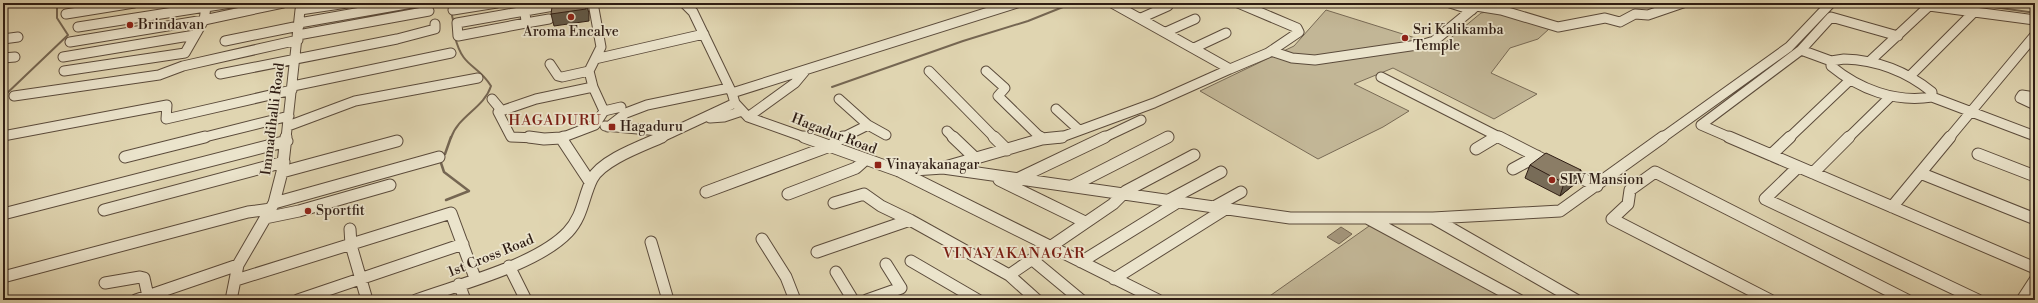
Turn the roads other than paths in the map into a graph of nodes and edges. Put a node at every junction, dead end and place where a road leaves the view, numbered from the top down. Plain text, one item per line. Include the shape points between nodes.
1 (134, 3) edge
2 (231, 3) edge
3 (284, 3) edge
4 (347, 3) edge
5 (412, 3) edge
6 (497, 3) edge
7 (571, 3) edge
8 (592, 3) edge
9 (684, 3) edge
10 (1017, 3) edge
11 (1112, 3) edge
12 (1238, 3) edge
13 (1450, 3) edge
14 (1683, 3) edge
15 (1831, 3) edge
16 (1947, 3) edge
17 (551, 5) edge
18 (1168, 6) dead end
19 (206, 7) junction
20 (302, 7) edge
21 (1476, 7) edge
22 (453, 10) dead end
23 (429, 11) dead end
24 (525, 11) junction
25 (1974, 12) junction
26 (66, 14) dead end
27 (2035, 15) edge
28 (1141, 18) junction
29 (549, 19) dead end
30 (204, 20) junction
31 (1195, 20) dead end
32 (2035, 20) edge
33 (526, 23) junction
34 (435, 24) dead end
35 (78, 27) dead end
36 (299, 31) junction
37 (1166, 32) junction
38 (1226, 33) dead end
39 (704, 34) junction
40 (195, 35) junction
41 (2035, 35) edge
42 (1898, 36) junction
43 (18, 37) dead end
44 (3, 39) edge
45 (225, 41) dead end
46 (70, 42) dead end
47 (1194, 48) junction
48 (1801, 50) junction
49 (1271, 51) junction
50 (451, 53) dead end
51 (15, 57) dead end
52 (63, 57) dead end
53 (3, 58) edge
54 (295, 58) junction
55 (595, 59) junction
56 (1831, 61) junction
57 (1870, 61) junction
58 (550, 64) dead end
59 (1230, 69) junction
60 (64, 71) dead end
61 (805, 71) junction
62 (929, 71) dead end
63 (589, 72) junction
64 (986, 72) dead end
65 (220, 74) dead end
66 (1910, 76) junction
67 (1381, 77) dead end
68 (478, 78) dead end
69 (1850, 80) junction
70 (593, 87) junction
71 (292, 88) junction
72 (731, 90) junction
73 (14, 96) dead end
74 (1891, 96) junction
75 (1932, 97) junction
76 (2035, 97) edge
77 (492, 99) dead end
78 (839, 99) dead end
79 (2035, 105) edge
80 (621, 107) dead end
81 (1056, 109) dead end
82 (742, 110) junction
83 (502, 111) junction
84 (604, 111) junction
85 (1971, 112) junction
86 (1142, 120) dead end
87 (288, 121) junction
88 (868, 124) junction
89 (595, 126) junction
90 (608, 127) junction
91 (1079, 130) junction
92 (670, 132) junction
93 (947, 132) dead end
94 (886, 135) dead end
95 (3, 136) edge
96 (1498, 136) junction
97 (2035, 136) edge
98 (1168, 137) dead end
99 (561, 138) junction
100 (1042, 139) junction
101 (287, 141) junction
102 (397, 141) dead end
103 (830, 146) junction
104 (1476, 149) dead end
105 (1007, 150) junction
106 (1978, 154) dead end
107 (1194, 155) dead end
108 (1771, 155) junction
109 (1537, 156) junction
110 (125, 157) dead end
111 (439, 157) dead end
112 (975, 158) junction
113 (865, 160) junction
114 (283, 167) junction
115 (1798, 167) junction
116 (943, 168) junction
117 (1513, 170) dead end
118 (899, 171) junction
119 (1221, 172) dead end
120 (1813, 173) junction
121 (1920, 173) junction
122 (2035, 176) edge
123 (994, 177) junction
124 (1017, 179) junction
125 (590, 182) junction
126 (390, 185) dead end
127 (1072, 186) junction
128 (1597, 186) junction
129 (706, 192) dead end
130 (1241, 192) dead end
131 (788, 194) dead end
132 (1124, 194) junction
133 (1173, 201) junction
134 (834, 203) dead end
135 (1214, 207) junction
136 (1892, 207) junction
137 (1227, 208) junction
138 (104, 210) dead end
139 (270, 210) junction
140 (3, 214) edge
141 (1366, 217) junction
142 (1434, 218) junction
143 (2035, 219) edge
144 (910, 220) junction
145 (1085, 222) junction
146 (350, 229) dead end
147 (762, 239) dead end
148 (651, 242) dead end
149 (463, 244) junction
150 (351, 245) junction
151 (1053, 247) junction
152 (817, 252) dead end
153 (912, 261) dead end
154 (1034, 261) junction
155 (1081, 262) junction
156 (886, 264) dead end
157 (238, 265) junction
158 (509, 266) junction
159 (2035, 268) edge
160 (836, 272) dead end
161 (1009, 275) junction
162 (3, 277) edge
163 (362, 278) junction
164 (476, 278) junction
165 (1114, 279) junction
166 (236, 280) junction
167 (2035, 280) edge
168 (105, 284) dead end
169 (459, 284) junction
170 (148, 296) junction
171 (1035, 299) edge
172 (136, 300) edge
173 (231, 300) edge
174 (298, 300) edge
175 (367, 300) edge
176 (416, 300) edge
177 (466, 300) edge
178 (526, 300) edge
179 (668, 300) edge
180 (795, 300) edge
181 (854, 300) edge
182 (867, 300) edge
183 (978, 300) edge
184 (1081, 300) edge
185 (1158, 300) edge
186 (1519, 300) edge
187 (1576, 300) edge
188 (1770, 300) edge
189 (1907, 300) edge
190 (1978, 300) edge
191 (2022, 300) edge

1 - 26 street
2 - 19 street
3 - 30 street
4 - 20 street
5 - 36 street
6 - 22 street
7 - 17 street
8 - 55 street via 601,47
9 - 39 street via 693,12
10 - 61 street
11 - 28 street
12 - 49 street via 1297,28 1299,32
13 - 21 street
14 - 21 street via 1648,15 1635,14 1620,22 1605,18 1558,27 1501,10
15 - 128 street via 1789,47
16 - 27 street
17 - 24 street
18 - 28 street
19 - 30 street
19 - 35 street
20 - 36 street, Immadihalli Road
21 - 49 street via 1434,41 1424,44 1315,60 1292,58
23 - 36 street
24 - 33 street
24 - 33 street via 457,23 458,36
25 - 32 street
25 - 42 street via 1930,6
25 - 66 street
28 - 37 street
29 - 33 street
30 - 40 street
30 - 46 street
31 - 37 street
34 - 54 street via 435,29 397,39
36 - 45 street
36 - 54 street, Immadihalli Road
36 - 73 street via 158,75
37 - 47 street
38 - 47 street
39 - 55 street
39 - 72 street
40 - 52 street
40 - 60 street via 185,53
41 - 85 street
42 - 48 street via 1831,17
42 - 57 street
43 - 44 street
47 - 59 street
48 - 56 street
48 - 108 street via 1701,125
49 - 59 street
50 - 71 street
51 - 53 street
54 - 65 street
54 - 71 street, Immadihalli Road
55 - 63 street
56 - 57 street via 1848,58
56 - 69 street via 1831,66
57 - 66 street
58 - 63 street via 558,76 562,77
59 - 91 street via 1154,103
61 - 72 street
61 - 82 street via 795,83
62 - 105 street
63 - 70 street
64 - 100 street via 1005,88 998,96
66 - 75 street via 1932,92
67 - 96 street
68 - 87 street via 355,102
69 - 74 street
69 - 108 street
70 - 83 street via 536,99
70 - 84 street
71 - 87 street, Immadihalli Road
71 - 95 street via 166,119 167,105
72 - 82 street
72 - 90 street via 648,105 626,113
74 - 75 street via 1921,100
74 - 120 street
75 - 85 street
76 - 79 street via 2020,98
77 - 83 street
78 - 88 street
80 - 84 street
81 - 91 street
82 - 92 street, 1st Cross Road via 724,116 704,118
82 - 103 street, Hagadur Road
83 - 99 street via 498,112 511,137 544,140
84 - 89 street
85 - 97 street
85 - 121 street
86 - 124 street
87 - 101 street, Immadihalli Road
87 - 110 street
88 - 94 street
88 - 103 street
89 - 90 street
89 - 99 street
90 - 92 street
91 - 100 street via 1059,138
92 - 125 street, 1st Cross Road via 608,164 598,171
93 - 112 street
96 - 104 street
96 - 109 street
98 - 127 street
99 - 125 street
100 - 105 street
101 - 114 street, Immadihalli Road
101 - 140 street
102 - 114 street
103 - 113 street, Hagadur Road
103 - 129 street
105 - 112 street
106 - 122 street
107 - 132 street
108 - 115 street
109 - 117 street
109 - 128 street
111 - 139 street
112 - 116 street
113 - 118 street, Hagadur Road
113 - 131 street via 856,168
114 - 138 street
114 - 139 street, Immadihalli Road
115 - 120 street
115 - 190 street via 1764,199
116 - 118 street
116 - 123 street
118 - 151 street, Hagadur Road
119 - 133 street
120 - 136 street
121 - 136 street
121 - 143 street
123 - 124 street
123 - 145 street
124 - 127 street
125 - 158 street, 1st Cross Road via 581,213 567,232 553,244
126 - 139 street via 300,211
127 - 132 street
128 - 142 street via 1560,211
130 - 135 street
132 - 133 street
132 - 145 street via 1122,198
133 - 135 street
133 - 155 street
134 - 144 street via 864,194
135 - 137 street
136 - 159 street
137 - 141 street via 1290,218
137 - 165 street
139 - 157 street, Immadihalli Road
139 - 162 street via 248,212
141 - 142 street
141 - 186 street
142 - 187 street
144 - 152 street
144 - 161 street
145 - 151 street
146 - 150 street
147 - 180 street via 786,277
148 - 179 street
149 - 150 street via 451,213
149 - 163 street
149 - 164 street
150 - 163 street
150 - 166 street
151 - 154 street
151 - 155 street, Hagadur Road
153 - 183 street
154 - 161 street
154 - 184 street
155 - 165 street, Hagadur Road
156 - 182 street via 901,288
157 - 166 street, Immadihalli Road
157 - 170 street
158 - 164 street, 1st Cross Road
158 - 178 street
160 - 181 street
161 - 171 street
163 - 174 street
163 - 175 street
164 - 169 street, 1st Cross Road
165 - 185 street, Hagadur Road
166 - 173 street, Immadihalli Road
167 - 191 street
168 - 170 street via 140,276 144,278
169 - 176 street, 1st Cross Road
169 - 177 street
170 - 172 street
188 - 189 street via 1612,219 1628,204 1630,190 1655,172

